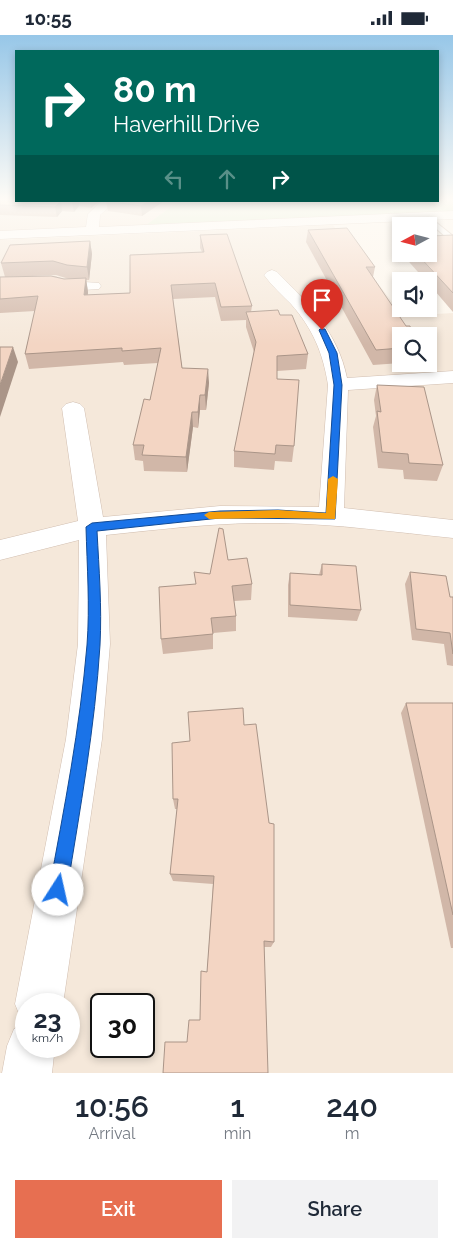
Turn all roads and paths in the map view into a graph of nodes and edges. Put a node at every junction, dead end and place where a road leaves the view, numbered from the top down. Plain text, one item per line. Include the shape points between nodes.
1 (272, 275) dead end
2 (0, 285) edge
3 (93, 286) dead end
4 (453, 377) edge
5 (338, 385) junction
6 (73, 408) dead end
7 (331, 517) junction
8 (92, 527) junction
9 (453, 529) edge
10 (0, 550) edge
11 (40, 993) edge
12 (29, 1058) edge
13 (27, 1073) edge

1 - 5 street via 322,330 333,353
2 - 3 street via 48,281 67,286
4 - 5 street
5 - 7 street
6 - 8 street
7 - 8 street via 220,515
7 - 9 street
8 - 10 street
8 - 11 street via 94,644 84,739
12 - 13 street

